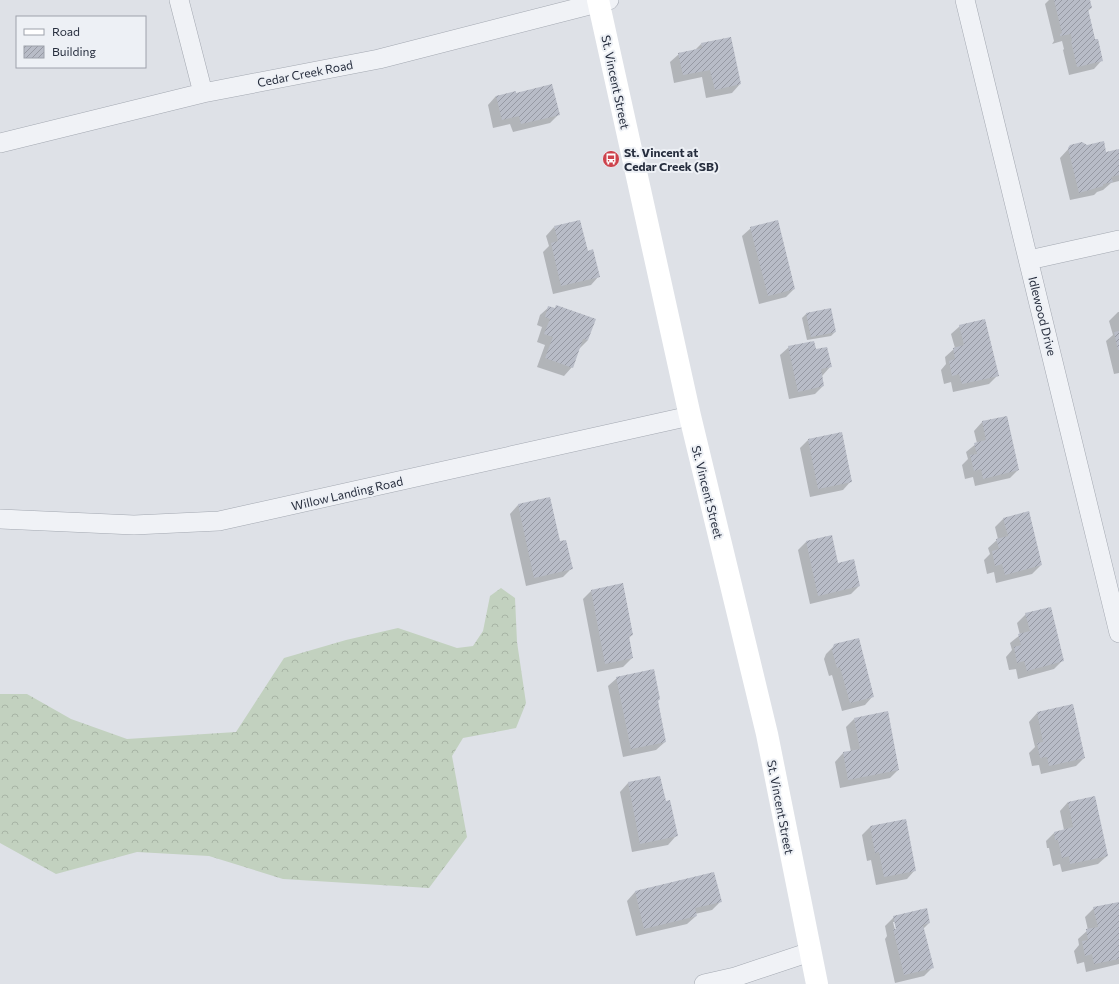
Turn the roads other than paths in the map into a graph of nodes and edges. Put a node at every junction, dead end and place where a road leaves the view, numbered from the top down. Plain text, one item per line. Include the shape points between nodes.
1 (179, 0) edge
2 (965, 0) edge
3 (602, 1) edge
4 (203, 93) junction
5 (0, 143) edge
6 (1119, 240) edge
7 (1029, 260) junction
8 (690, 416) junction
9 (0, 519) edge
10 (1118, 624) edge
11 (810, 952) junction
12 (704, 984) edge
13 (817, 984) edge

1 - 4 street
2 - 7 street, Idlewood Drive
3 - 4 street, Cedar Creek Road via 379,59
3 - 8 street, St. Vincent Street
4 - 5 street, Cedar Creek Road
6 - 7 street
7 - 10 street, Idlewood Drive
8 - 9 street, Willow Landing Road via 219,521 134,525
8 - 11 street, St. Vincent Street via 767,734
11 - 12 street via 735,977
11 - 13 street, St. Vincent Street

